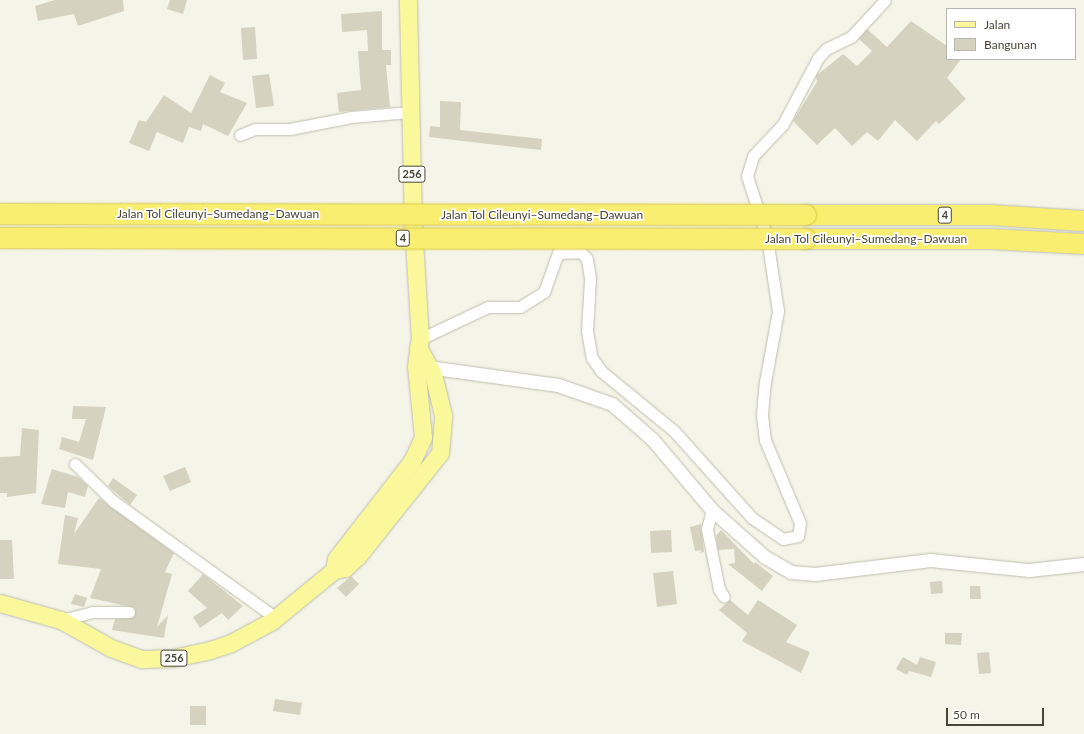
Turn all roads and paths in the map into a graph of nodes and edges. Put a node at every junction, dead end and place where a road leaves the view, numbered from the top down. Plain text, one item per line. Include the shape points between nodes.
1 (408, 0) edge
2 (885, 0) edge
3 (410, 112) junction
4 (240, 135) dead end
5 (0, 214) edge
6 (1084, 221) edge
7 (0, 238) edge
8 (1084, 244) edge
9 (419, 343) junction
10 (422, 366) junction
11 (75, 464) dead end
12 (385, 508) junction
13 (712, 510) junction
14 (1084, 564) edge
15 (724, 597) dead end
16 (0, 603) edge
17 (129, 612) dead end
18 (276, 618) junction
19 (62, 620) junction

1 - 3 main road, 256
2 - 9 street via 851,37 826,49 818,58 783,124 753,156 747,176 768,238 778,312 765,382 762,414 765,440 800,523 798,536 783,539 752,518 674,431 601,371 592,358 587,331 590,278 587,259 581,252 558,252 544,292 520,307 484,309
3 - 4 street via 290,129 255,129
3 - 9 main road, 256
5 - 6 highway, Jalan Tol Cileunyi–Sumedang–Dawuan / 4, bridge via 991,215
7 - 8 highway, Jalan Tol Cileunyi–Sumedang–Dawuan / 4, bridge via 992,239
9 - 10 main road, 256
10 - 12 main road, 256 via 423,437
10 - 12 main road, 256 via 443,415 440,453 424,475
10 - 13 street via 558,385 612,404 652,439
11 - 18 street via 113,501
12 - 18 main road, 256 via 358,556 345,568 334,570
13 - 14 street via 764,557 801,574 930,560 1029,570
13 - 15 street via 707,529 719,589
16 - 19 main road, 256
17 - 19 street via 93,612
18 - 19 main road, 256 via 231,643 210,650 173,658 142,659 111,648

